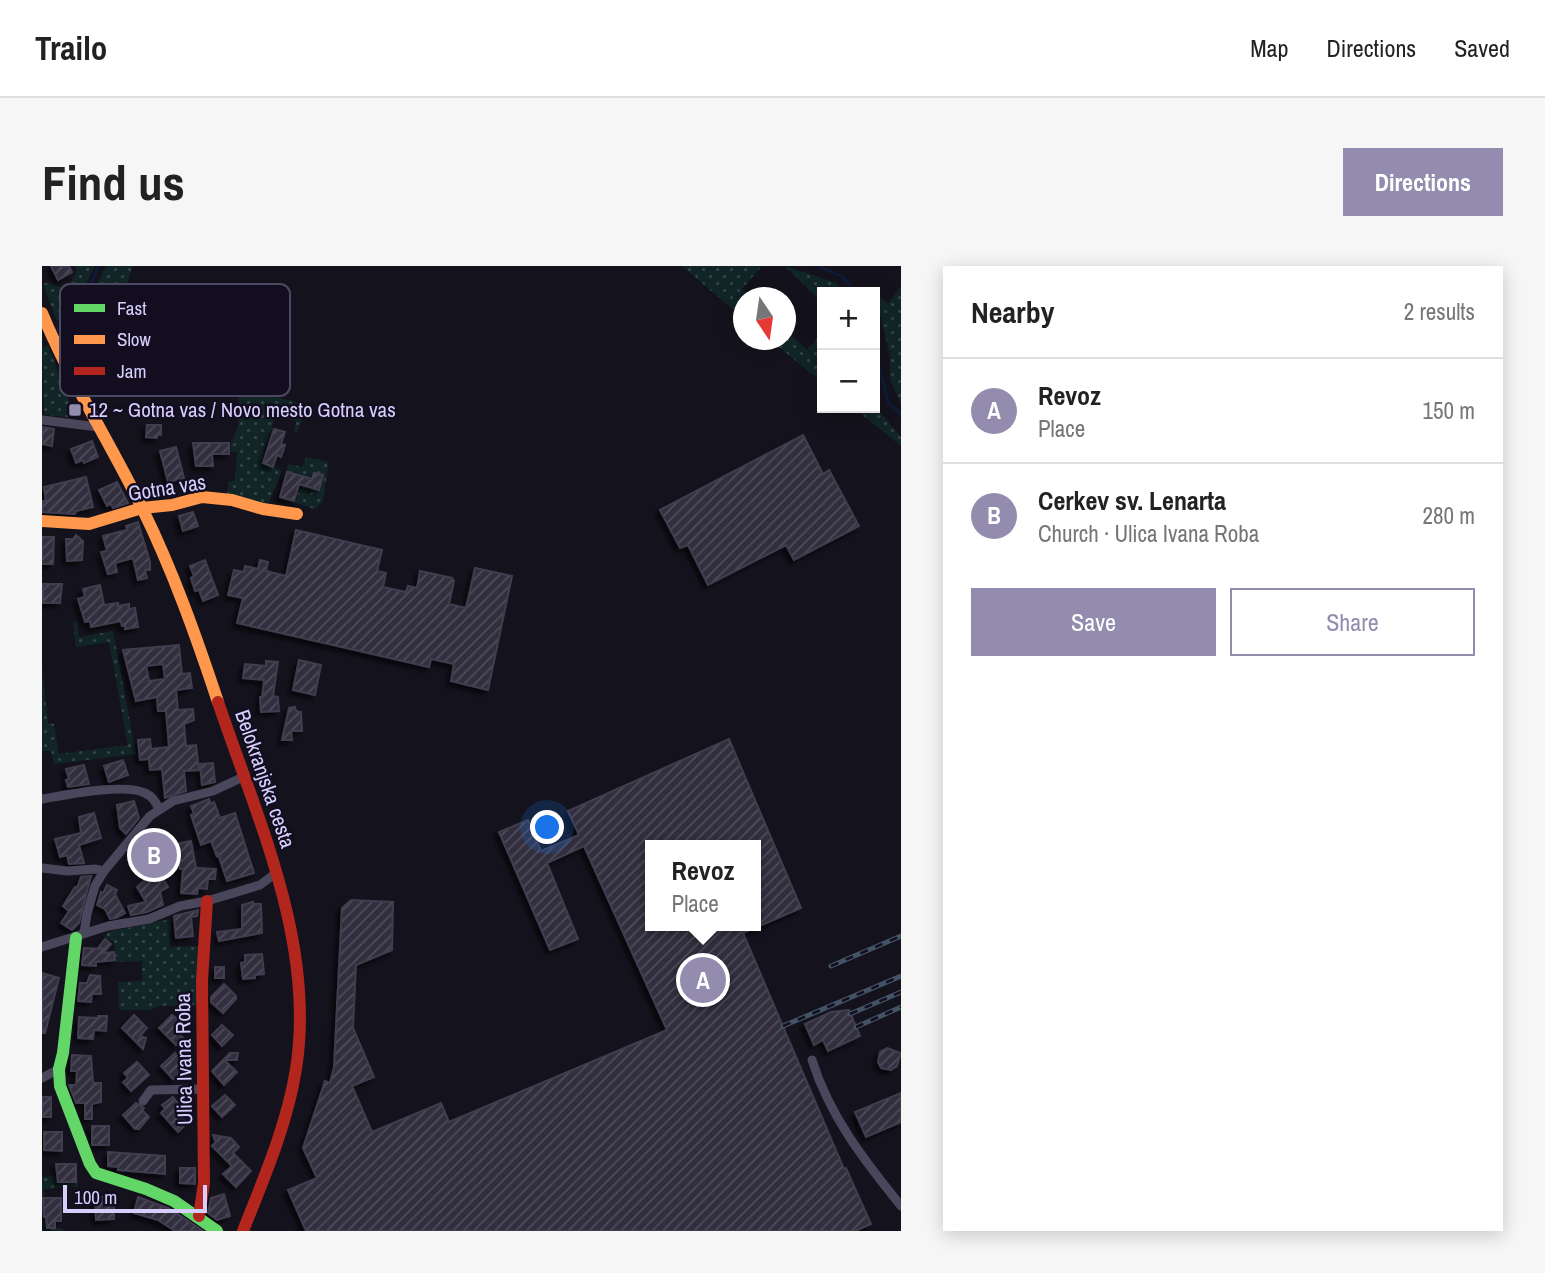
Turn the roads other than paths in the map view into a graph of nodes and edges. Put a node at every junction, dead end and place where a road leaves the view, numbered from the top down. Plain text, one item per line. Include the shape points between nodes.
1 (43, 315) edge
2 (60, 358) edge
3 (81, 396) edge
4 (42, 421) edge
5 (98, 427) junction
6 (142, 508) junction
7 (297, 514) dead end
8 (42, 521) edge
9 (243, 777) junction
10 (42, 799) edge
11 (159, 809) junction
12 (42, 868) edge
13 (104, 871) junction
14 (276, 873) junction
15 (208, 901) junction
16 (80, 935) junction
17 (42, 947) edge
18 (812, 1060) dead end
19 (59, 1069) junction
20 (42, 1078) edge
21 (203, 1089) junction
22 (143, 1101) dead end
23 (901, 1206) edge
24 (199, 1216) junction
25 (217, 1231) edge
26 (243, 1231) edge

1 - 2 main road, Belokranjska cesta
3 - 5 main road, Belokranjska cesta
4 - 5 street
5 - 6 main road, Belokranjska cesta
6 - 7 main road, Gotna vas via 202,497
6 - 8 main road, Gotna vas via 89,524
6 - 9 main road, Belokranjska cesta via 194,630
9 - 11 street
9 - 14 main road, Belokranjska cesta
10 - 11 street via 136,790 148,794
11 - 13 street
12 - 13 street
13 - 16 street
14 - 15 street via 260,885
14 - 26 main road, Belokranjska cesta via 295,950 301,1003 299,1045 295,1078 274,1150
15 - 16 street
15 - 21 main road, Ulica Ivana Roba via 202,981
16 - 17 street
16 - 19 main road
18 - 23 street via 821,1088 858,1153
19 - 20 street
19 - 24 main road via 60,1086 77,1134 96,1173 163,1194
21 - 22 street via 151,1090
21 - 24 main road, Ulica Ivana Roba via 204,1183
24 - 25 main road

